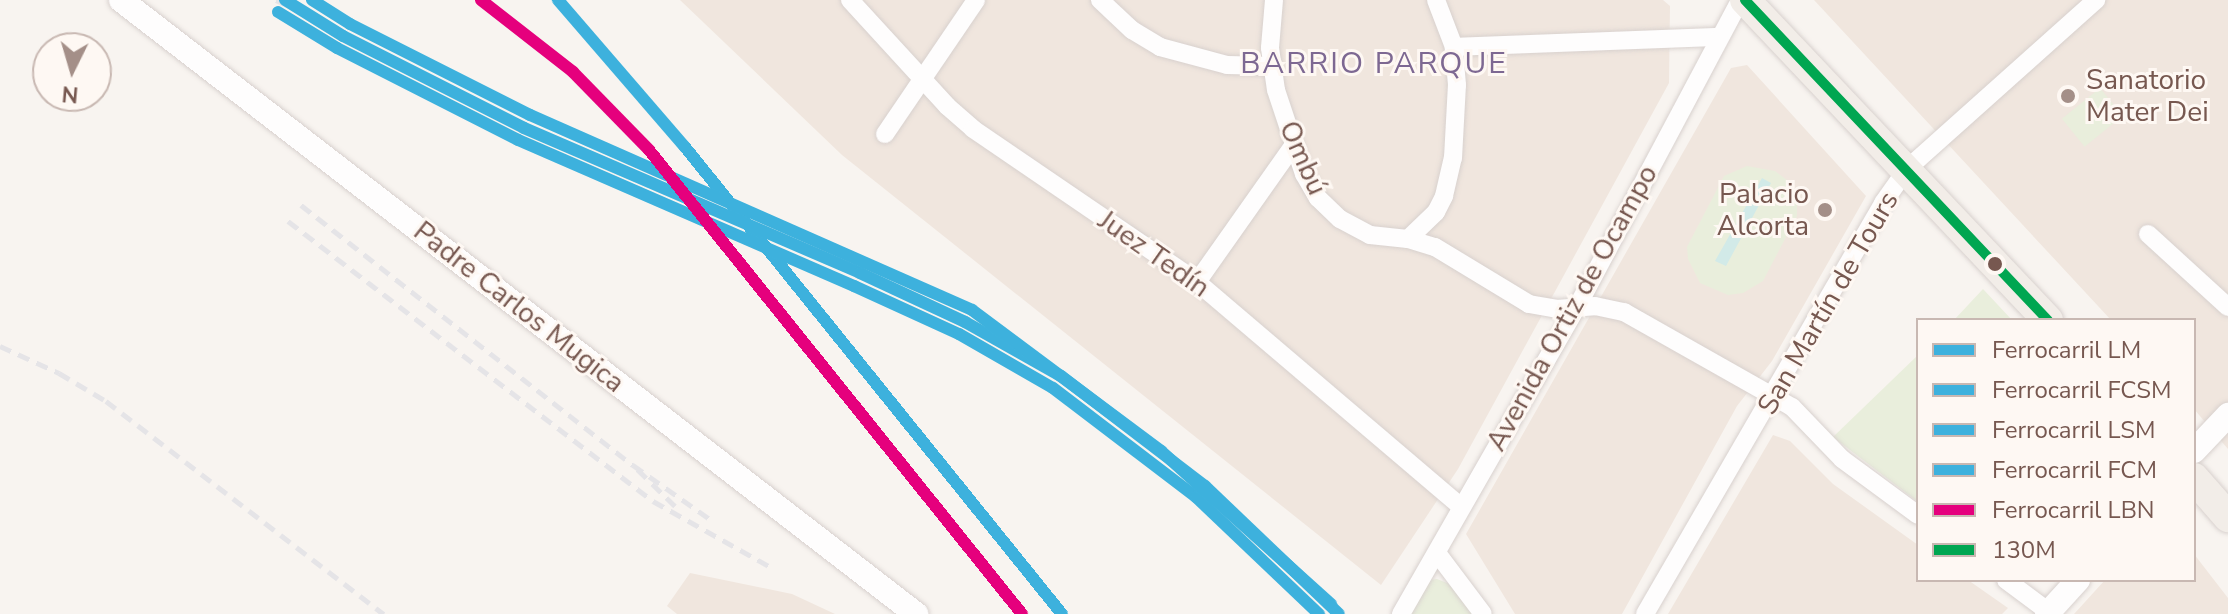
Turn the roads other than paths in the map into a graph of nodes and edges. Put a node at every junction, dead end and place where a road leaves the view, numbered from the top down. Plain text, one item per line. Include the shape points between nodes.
1 (121, 0) edge
2 (850, 0) edge
3 (976, 0) edge
4 (1100, 0) edge
5 (1274, 0) edge
6 (1436, 0) edge
7 (1743, 0) edge
8 (2096, 0) edge
9 (1719, 37) junction
10 (1454, 47) junction
11 (1271, 66) junction
12 (922, 79) junction
13 (885, 134) dead end
14 (1293, 146) junction
15 (1907, 169) junction
16 (2148, 234) dead end
17 (1408, 239) junction
18 (1197, 282) junction
19 (1577, 307) junction
20 (2228, 307) edge
21 (2046, 318) edge
22 (1774, 395) junction
23 (2228, 415) edge
24 (2196, 449) edge
25 (2196, 480) edge
26 (1461, 507) junction
27 (1916, 514) edge
28 (2228, 517) edge
29 (1437, 553) junction
30 (2009, 582) edge
31 (2076, 582) edge
32 (2048, 613) edge
33 (916, 614) edge
34 (1401, 614) edge
35 (1483, 614) edge
36 (1645, 614) edge

1 - 33 street, Padre Carlos Mugica
2 - 12 street, Juez Tedín
3 - 12 street
4 - 11 street via 1160,47 1227,65
5 - 11 street, Ombú
6 - 10 street
7 - 9 street, Avenida Ortiz de Ocampo
7 - 15 main road
8 - 15 street, San Martín de Tours
9 - 10 street
9 - 19 street, Avenida Ortiz de Ocampo
10 - 17 street via 1456,117 1449,182 1436,212
11 - 14 street, Ombú
12 - 13 street
12 - 18 street, Juez Tedín via 980,134
14 - 17 street, Ombú via 1318,198 1340,219 1370,235
14 - 18 street
15 - 21 main road
15 - 22 street, San Martín de Tours
16 - 20 street
17 - 19 street, Ombú via 1442,251 1522,302
18 - 26 street, Juez Tedín
19 - 22 street, Ombú via 1624,312
19 - 26 street, Avenida Ortiz de Ocampo
22 - 27 street, Ombú via 1849,464
22 - 36 street, San Martín de Tours
23 - 24 street
25 - 28 main road
26 - 29 street, Avenida Ortiz de Ocampo
29 - 34 street, Avenida Ortiz de Ocampo
29 - 35 street
30 - 32 street
31 - 32 street

